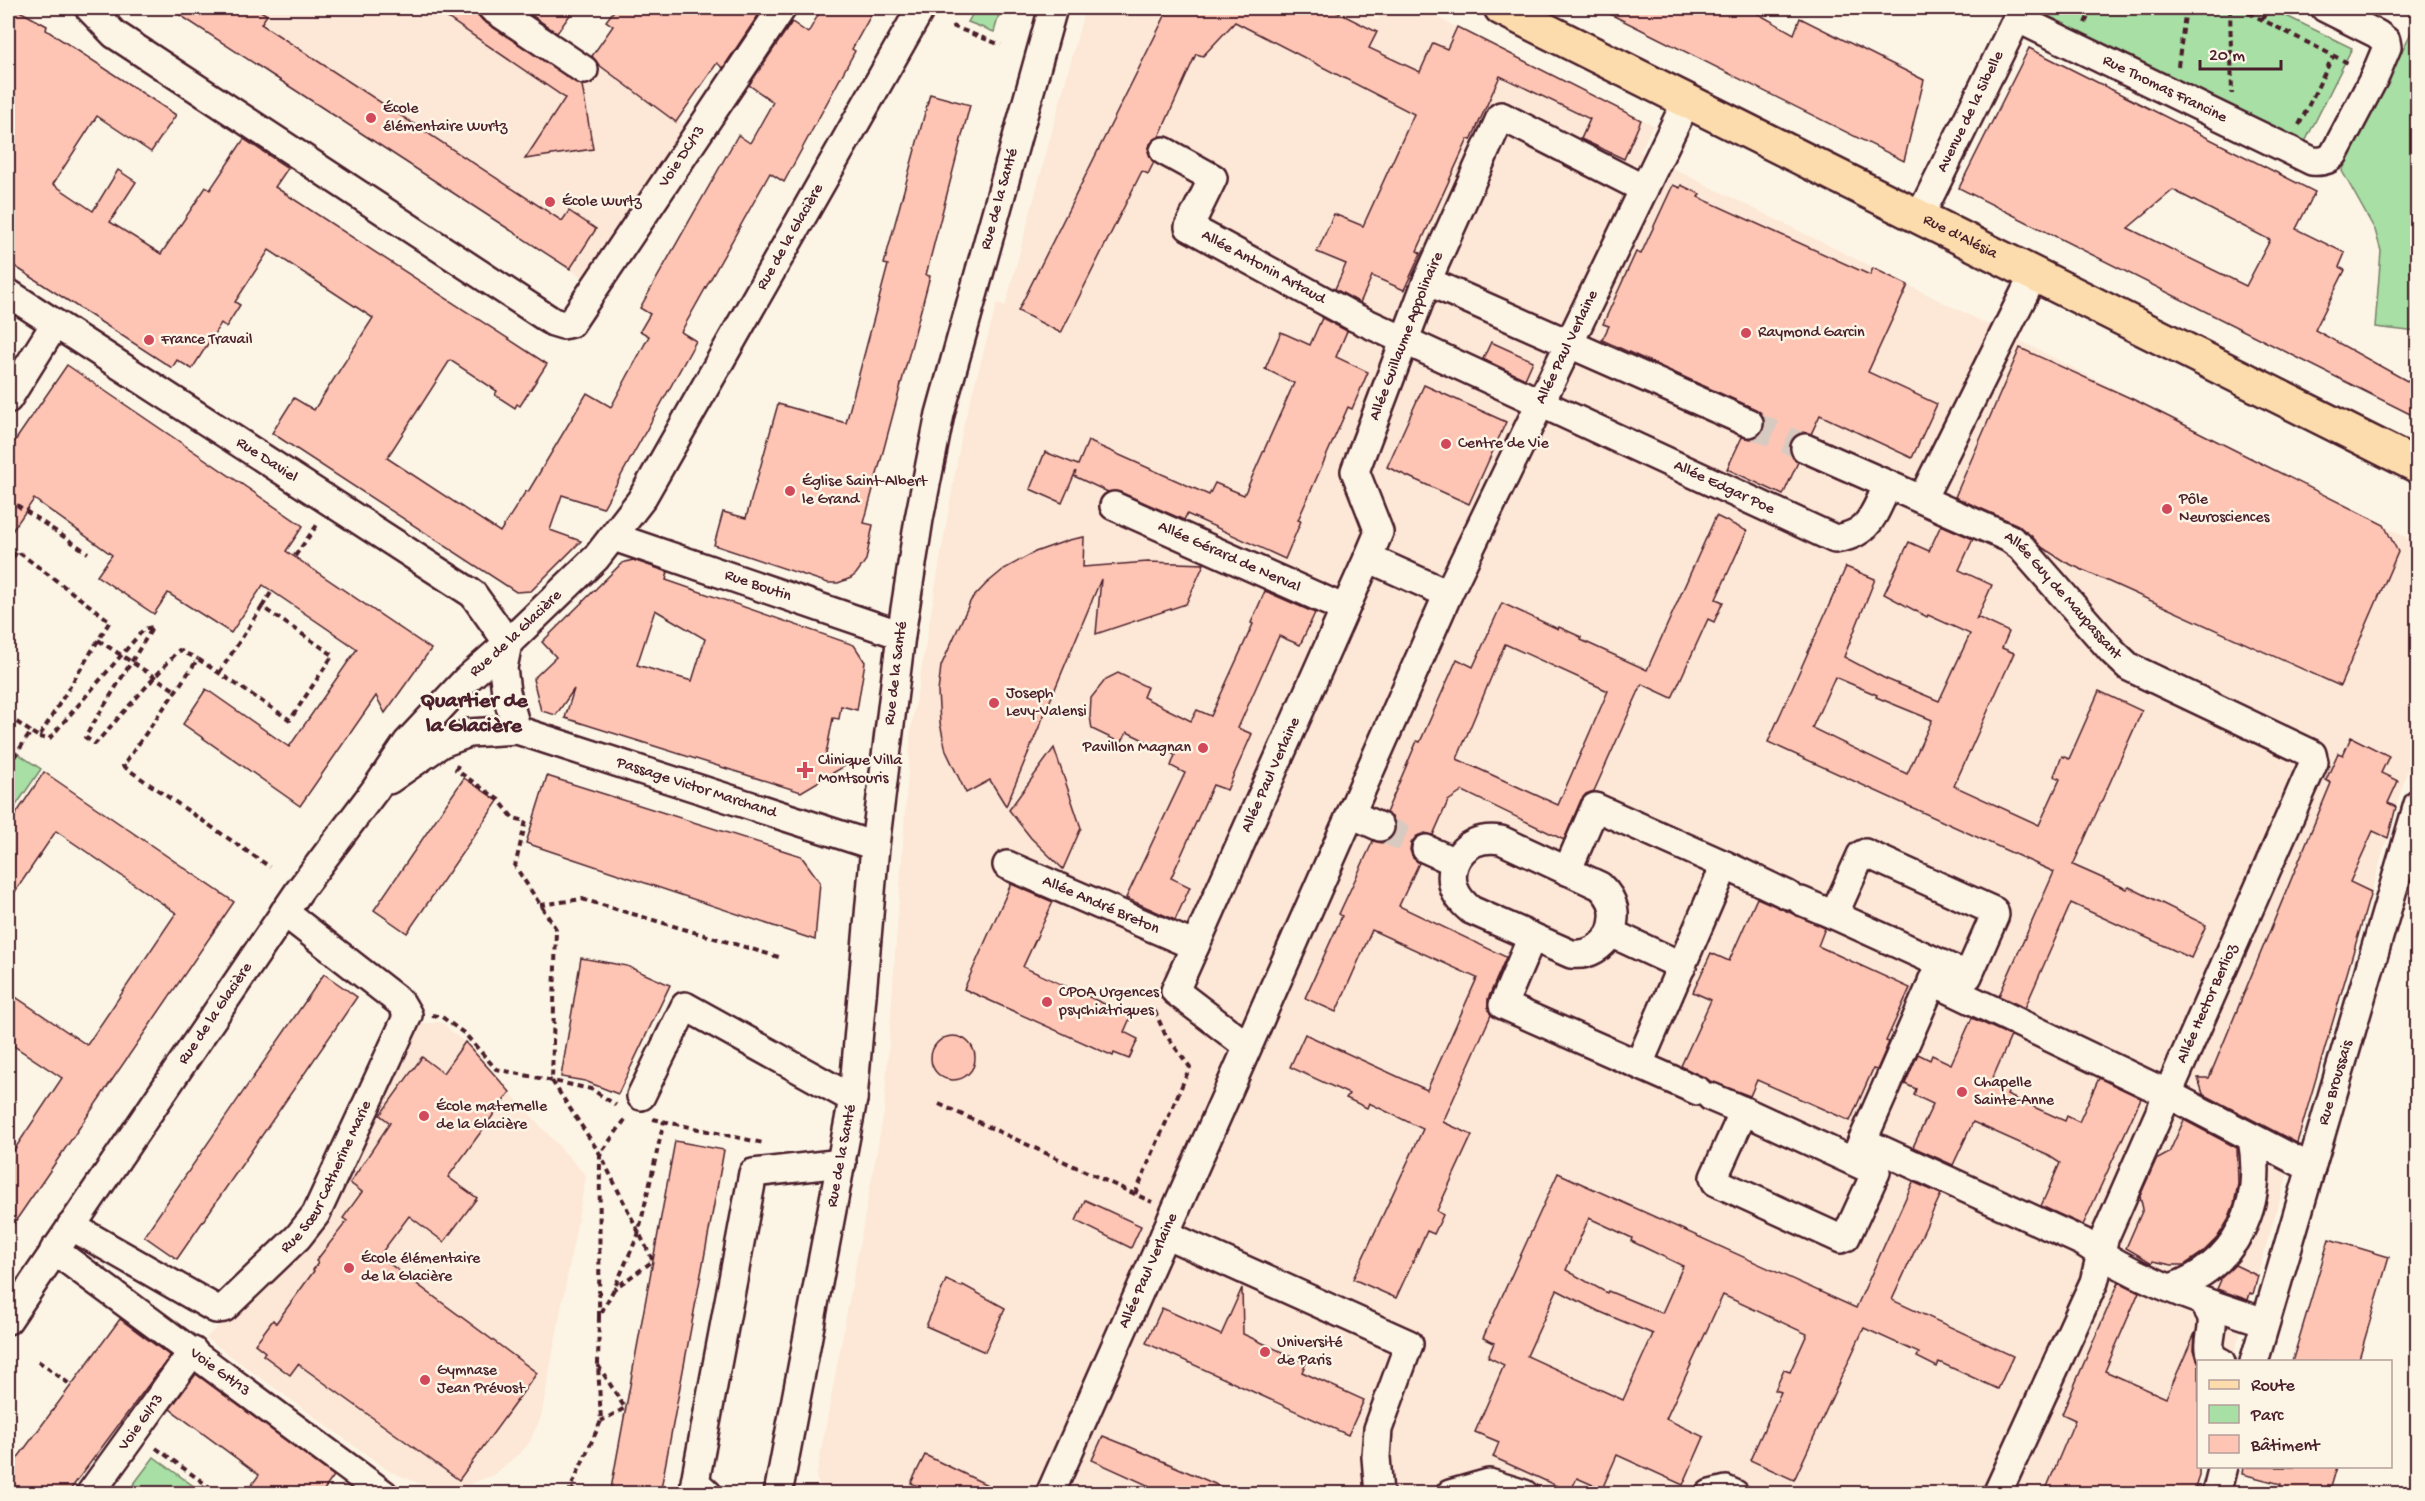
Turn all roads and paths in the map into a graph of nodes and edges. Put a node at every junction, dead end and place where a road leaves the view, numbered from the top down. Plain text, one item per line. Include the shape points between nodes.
1 (89, 8) edge
2 (492, 8) edge
3 (782, 8) edge
4 (1053, 8) edge
5 (1501, 8) edge
6 (2092, 8) edge
7 (2186, 8) edge
8 (2230, 8) edge
9 (2239, 8) edge
10 (2268, 8) edge
11 (2325, 8) edge
12 (917, 9) edge
13 (2019, 13) edge
14 (2262, 20) junction
15 (952, 26) dead end
16 (2082, 27) dead end
17 (1000, 45) dead end
18 (2333, 56) junction
19 (584, 70) dead end
20 (2177, 74) dead end
21 (2374, 78) junction
22 (1687, 100) junction
23 (2232, 101) dead end
24 (2296, 132) dead end
25 (1164, 151) dead end
26 (1644, 189) junction
27 (1920, 216) junction
28 (2034, 274) junction
29 (1427, 281) junction
30 (8, 292) edge
31 (55, 324) junction
32 (1404, 340) junction
33 (1570, 344) junction
34 (8, 399) edge
35 (1541, 404) junction
36 (1749, 423) tunnel mouth
37 (1805, 448) tunnel mouth
38 (2418, 466) edge
39 (1888, 485) junction
40 (8, 499) edge
41 (1922, 499) junction
42 (332, 504) junction
43 (1114, 506) dead end
44 (614, 537) junction
45 (88, 553) dead end
46 (295, 556) dead end
47 (1368, 558) junction
48 (8, 567) edge
49 (272, 591) dead end
50 (1448, 594) junction
51 (262, 607) junction
52 (1345, 609) junction
53 (901, 635) junction
54 (98, 640) junction
55 (508, 644) junction
56 (121, 657) junction
57 (198, 659) junction
58 (130, 663) junction
59 (219, 673) junction
60 (154, 678) junction
61 (176, 691) junction
62 (8, 716) edge
63 (517, 730) junction
64 (31, 732) junction
65 (39, 737) junction
66 (2312, 754) joint
67 (462, 759) dead end
68 (8, 766) edge
69 (375, 790) junction
70 (2418, 804) edge
71 (1351, 814) junction
72 (1380, 827) tunnel mouth
73 (875, 846) junction
74 (1426, 849) tunnel mouth
75 (1455, 862) junction
76 (1006, 865) dead end
77 (1725, 865) junction
78 (270, 867) dead end
79 (1567, 871) junction
80 (540, 905) junction
81 (284, 912) junction
82 (1833, 915) junction
83 (1611, 933) junction
84 (1532, 937) junction
85 (1195, 946) junction
86 (782, 958) dead end
87 (1682, 966) junction
88 (1936, 973) junction
89 (1155, 999) dead end
90 (408, 1015) junction
91 (1247, 1046) junction
92 (1639, 1064) junction
93 (552, 1081) junction
94 (2168, 1094) junction
95 (853, 1099) junction
96 (939, 1104) dead end
97 (636, 1109) junction
98 (1744, 1112) junction
99 (664, 1121) junction
100 (2252, 1138) junction
101 (771, 1144) dead end
102 (1858, 1151) junction
103 (600, 1154) junction
104 (842, 1163) junction
105 (2311, 1168) junction
106 (1135, 1194) junction
107 (1170, 1223) junction
108 (71, 1226) junction
109 (638, 1235) junction
110 (54, 1250) junction
111 (2101, 1254) junction
112 (2171, 1288) junction
113 (614, 1289) junction
114 (2203, 1302) junction
115 (599, 1317) junction
116 (8, 1320) edge
117 (2265, 1322) junction
118 (193, 1351) junction
119 (2218, 1360) edge
120 (2255, 1360) edge
121 (38, 1361) dead end
122 (598, 1364) junction
123 (71, 1385) dead end
124 (601, 1421) junction
125 (153, 1445) dead end
126 (2223, 1468) edge
127 (351, 1484) edge
128 (571, 1488) junction
129 (90, 1494) edge
130 (219, 1494) edge
131 (384, 1494) edge
132 (568, 1494) edge
133 (578, 1494) edge
134 (708, 1494) edge
135 (778, 1494) edge
136 (1050, 1494) edge
137 (1379, 1494) edge
138 (1450, 1494) edge
139 (1524, 1494) edge
140 (1710, 1494) edge
141 (1735, 1494) edge
142 (1997, 1494) edge
143 (2216, 1494) edge

1 - 3 street, Voie DC/13 via 114,34 563,325 571,323 584,305
2 - 19 street
4 - 53 street, Rue de la Santé via 940,414
5 - 22 main road, Rue d'Alésia
6 - 16 path
7 - 20 path
8 - 23 path
9 - 14 path
10 - 14 path
11 - 21 street via 2386,41 2387,51
12 - 44 street, Rue de la Glacière via 641,500
13 - 21 street, Rue Thomas Francine via 2312,161 2326,160 2334,154
13 - 27 street, Avenue de la Sibelle
14 - 18 path
15 - 17 path
18 - 21 path
18 - 24 path
22 - 26 street, Allée Paul Verlaine
22 - 27 main road, Rue d'Alésia
25 - 32 street, Allée Antonin Artaud via 1213,178 1189,227 1316,298
26 - 29 street, Allée Guillaume Appolinaire via 1501,116
26 - 33 street, Allée Paul Verlaine
27 - 28 main road, Rue d'Alésia
28 - 38 main road, Rue d'Alésia
28 - 41 street
29 - 32 street, Allée Guillaume Appolinaire
29 - 33 street
30 - 31 street, Rue Daviel
31 - 34 street
31 - 42 street, Rue Daviel
32 - 35 street, Allée Edgar Poe
32 - 47 street, Allée Guillaume Appolinaire via 1356,471 1379,532
33 - 35 street, Allée Paul Verlaine
33 - 36 street
35 - 39 street, Allée Edgar Poe via 1835,539 1865,528
35 - 50 street, Allée Paul Verlaine
37 - 39 street, Allée Guy de Maupassant
39 - 41 street, Allée Guy de Maupassant
40 - 45 path
41 - 66 street, Allée Guy de Maupassant via 2021,547 2130,667
42 - 46 path
42 - 55 street, Rue Daviel via 472,594
43 - 52 street, Allée Gérard de Nerval
44 - 53 street, Rue Boutin
44 - 55 street, Rue de la Glacière
47 - 50 street
47 - 52 street, Allée Paul Verlaine
48 - 54 path via 17,551 110,621
49 - 51 path
50 - 71 street, Allée Paul Verlaine
51 - 59 path
51 - 59 path via 333,655 290,720
52 - 85 street, Allée Paul Verlaine
53 - 73 street, Rue de la Santé
54 - 56 path
54 - 65 path
55 - 63 street via 503,668
55 - 69 street, Rue de la Glacière via 466,680 407,743
56 - 58 path
56 - 58 path via 144,629 153,627
56 - 65 path via 49,739
57 - 59 path
57 - 60 path via 179,650
57 - 61 path
58 - 60 path
58 - 60 path via 85,737 95,744
60 - 61 path
61 - 78 path via 123,766
62 - 64 path
63 - 69 street, Passage Victor Marchand via 469,733 442,742
63 - 73 street, Passage Victor Marchand
64 - 65 path
64 - 68 path
66 - 94 street, Allée Hector Berlioz via 2313,762
67 - 80 path via 456,770 499,800 513,818 526,821 515,866
69 - 81 street, Rue de la Glacière
70 - 105 street, Rue Broussais
71 - 72 street
71 - 91 street, Allée Paul Verlaine
73 - 95 street, Rue de la Santé
74 - 75 street
75 - 79 street via 1474,842 1492,839 1502,840
75 - 84 street via 1453,886 1462,903
76 - 85 street, Allée André Breton
77 - 79 street via 1596,807
77 - 82 street
77 - 87 street
79 - 83 street via 1607,893 1615,913
80 - 86 path via 582,899
80 - 93 path via 556,929
81 - 90 street via 400,1003
81 - 108 street, Rue de la Glacière
82 - 88 street
82 - 88 street via 1861,855 1865,854 1994,911 1968,976
83 - 84 street via 1599,947 1578,955
83 - 87 street
84 - 92 street via 1503,1005
85 - 91 street, Allée Paul Verlaine via 1175,991
87 - 92 street
88 - 94 street
88 - 102 street
89 - 106 path via 1153,1010 1165,1034 1190,1067
90 - 93 path via 442,1017 465,1034 496,1068
90 - 108 street, Rue Sœur Catherine Marie via 316,1214 298,1237 224,1308 209,1306
91 - 107 street, Allée Paul Verlaine
92 - 98 street
93 - 97 path via 591,1089
93 - 103 path
94 - 100 street
94 - 111 street, Allée Hector Berlioz via 2104,1239
95 - 97 street via 685,1006
95 - 104 street, Rue de la Santé
96 - 106 path
97 - 99 path
97 - 103 path
98 - 102 street
98 - 102 street via 1714,1176 1716,1182 1841,1239 1846,1237 1876,1172
99 - 101 path
99 - 109 path
100 - 105 street
100 - 112 street via 2255,1192 2242,1229 2212,1266
102 - 111 street via 2083,1242
103 - 109 path
103 - 115 path
104 - 134 street via 753,1173 695,1482
104 - 135 street, Rue de la Santé
105 - 117 street, Rue Broussais
106 - 107 path
107 - 136 street, Allée Paul Verlaine
107 - 137 street via 1409,1344 1378,1430
108 - 110 street, Rue de la Glacière
109 - 113 path
109 - 113 path via 652,1261
110 - 116 street, Rue de la Glacière
110 - 118 street, Voie GH/13
111 - 112 street
111 - 142 street, Allée Hector Berlioz via 2094,1282
112 - 114 street
113 - 115 path
114 - 117 street
114 - 119 street via 2212,1320 2209,1348
115 - 122 path
117 - 120 street, Rue Broussais
118 - 127 street, Voie GH/13
118 - 129 street, Voie GI/13
121 - 123 path
122 - 124 path
122 - 124 path via 626,1408
124 - 128 path
125 - 130 path
126 - 143 street
127 - 131 street, Voie GH/13
128 - 132 path
128 - 133 path
138 - 139 street via 1489,1483
140 - 141 street via 1726,1490

